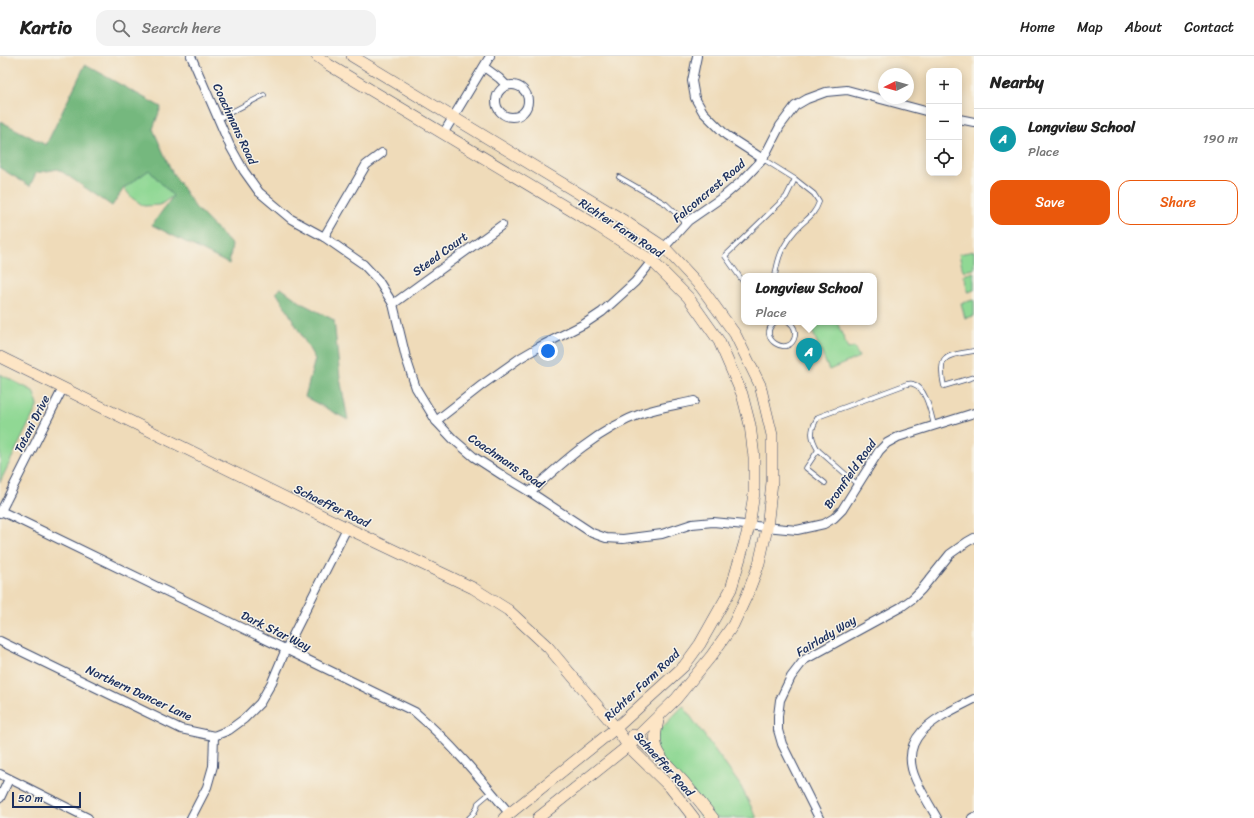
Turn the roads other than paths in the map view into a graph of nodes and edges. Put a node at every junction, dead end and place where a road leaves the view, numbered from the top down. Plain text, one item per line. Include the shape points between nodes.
1 (191, 56) edge
2 (317, 56) edge
3 (352, 56) edge
4 (490, 56) edge
5 (698, 56) edge
6 (484, 67) junction
7 (506, 85) junction
8 (264, 95) dead end
9 (926, 111) edge
10 (454, 117) junction
11 (218, 119) junction
12 (962, 120) edge
13 (974, 122) edge
14 (443, 134) junction
15 (382, 153) dead end
16 (763, 159) junction
17 (619, 177) dead end
18 (795, 180) junction
19 (686, 223) junction
20 (502, 225) dead end
21 (324, 236) junction
22 (664, 247) junction
23 (652, 262) junction
24 (776, 273) edge
25 (741, 279) edge
26 (393, 304) junction
27 (772, 325) edge
28 (792, 325) edge
29 (974, 351) edge
30 (0, 357) edge
31 (974, 377) edge
32 (63, 388) junction
33 (694, 401) dead end
34 (974, 413) edge
35 (436, 421) junction
36 (934, 425) junction
37 (818, 450) junction
38 (825, 483) dead end
39 (858, 485) junction
40 (530, 492) junction
41 (1, 512) edge
42 (750, 527) junction
43 (347, 528) junction
44 (767, 528) junction
45 (974, 538) edge
46 (0, 641) edge
47 (286, 649) junction
48 (974, 699) edge
49 (658, 716) junction
50 (616, 728) junction
51 (214, 736) junction
52 (638, 738) junction
53 (628, 746) junction
54 (666, 763) junction
55 (0, 774) edge
56 (9, 779) junction
57 (491, 792) junction
58 (0, 798) edge
59 (507, 816) edge
60 (88, 818) edge
61 (192, 818) edge
62 (469, 818) edge
63 (538, 818) edge
64 (694, 818) edge
65 (713, 818) edge
66 (819, 818) edge
67 (937, 818) edge

1 - 11 street, Coachmans Road
2 - 14 main road, Richter Farm Road
3 - 10 main road, Richter Farm Road
4 - 6 street
5 - 16 street via 692,81 695,98 703,112 726,135
6 - 7 street
6 - 10 street
7 - 7 street via 497,93 496,106 504,115 517,116 526,108 527,95 519,86
8 - 11 lane
9 - 16 street, Falconcrest Road via 847,90 826,92 795,106 780,126
10 - 14 street
10 - 22 main road, Richter Farm Road
11 - 21 street, Coachmans Road via 244,172 259,192 291,219
12 - 13 street
14 - 23 main road, Richter Farm Road via 599,227
15 - 21 street via 366,165
16 - 18 lane
16 - 19 street, Falconcrest Road via 734,188
17 - 19 lane via 666,204
18 - 24 lane via 814,194 819,202 816,211 785,243 779,255
18 - 25 lane via 786,196 725,256
19 - 22 street, Falconcrest Road
20 - 26 street, Steed Court
21 - 26 street, Coachmans Road via 363,264 378,280
22 - 23 street, Falconcrest Road
22 - 44 main road, Richter Farm Road via 701,287 735,334 760,385 772,435 772,482
23 - 35 street, Falconcrest Road via 636,282 602,312 520,358
23 - 42 main road, Richter Farm Road via 688,297 719,341 742,394 750,425 754,457 754,493
26 - 35 street, Coachmans Road via 416,388
27 - 28 lane via 770,336 774,343 782,346 790,344 795,336
29 - 31 lane via 950,356 941,366 944,386
30 - 32 main road, Schaeffer Road
32 - 41 street, Tatani Drive
32 - 43 main road, Schaeffer Road
33 - 40 street via 643,413 624,421 594,438 560,464
34 - 36 street, Bromfield Road
35 - 40 street, Coachmans Road via 474,457
36 - 37 lane via 926,396 914,384 906,384 818,417 811,433
36 - 39 street, Bromfield Road via 886,443
37 - 38 lane via 806,468
37 - 39 lane
39 - 44 street, Bromfield Road via 842,510 824,524 797,530
40 - 42 street, Coachmans Road via 592,533 606,538 641,538 692,524 713,522
41 - 47 street, Dark Star Way
42 - 44 street, Bromfield Road
42 - 50 main road, Richter Farm Road via 731,589 700,644 684,666
43 - 47 street
43 - 50 main road, Schaeffer Road via 473,588 508,610 548,647
44 - 49 main road, Richter Farm Road via 759,564 733,625 676,699
45 - 66 street, Fairlady Way via 950,554 912,599 804,660 791,677 780,700 778,730 782,744
46 - 51 street, Northern Dancer Lane via 181,729
47 - 51 street via 260,703 229,730
47 - 57 street, Dark Star Way via 415,712 474,771
48 - 67 street via 934,720 920,733 912,748 911,765 916,780
49 - 52 main road, Richter Farm Road
49 - 54 main road via 655,740 657,750
50 - 52 main road, Schaeffer Road
50 - 53 main road, Schaeffer Road
50 - 59 main road, Richter Farm Road
51 - 61 street via 213,766 207,787
52 - 53 main road, Richter Farm Road
52 - 54 main road, Schaeffer Road
53 - 63 main road, Richter Farm Road
53 - 64 main road, Schaeffer Road via 670,787
54 - 65 main road, Schaeffer Road
55 - 56 street
56 - 58 street
56 - 60 street
57 - 59 street, Dark Star Way
57 - 62 lane via 478,803 477,809

